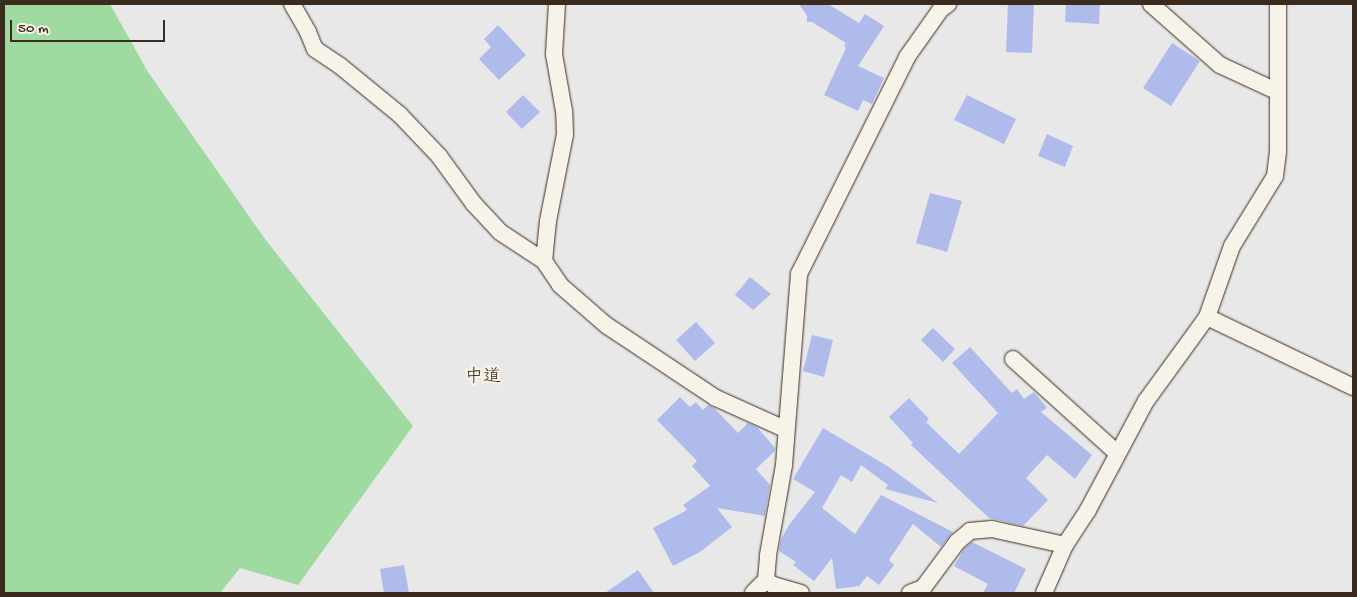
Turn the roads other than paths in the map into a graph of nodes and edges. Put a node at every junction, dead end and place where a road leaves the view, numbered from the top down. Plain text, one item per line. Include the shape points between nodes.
1 (292, 4) edge
2 (558, 4) edge
3 (948, 4) edge
4 (1152, 4) edge
5 (1278, 4) edge
6 (1276, 91) junction
7 (544, 261) junction
8 (1207, 317) junction
9 (1013, 359) dead end
10 (1353, 386) edge
11 (785, 429) junction
12 (1118, 453) junction
13 (1066, 545) junction
14 (766, 580) junction
15 (753, 593) edge
16 (802, 593) edge
17 (910, 593) edge
18 (1044, 593) edge

1 - 7 street via 315,49 400,115 439,156 474,204 500,232
2 - 7 street via 554,54 564,111 564,134
3 - 11 street via 907,57 799,274
4 - 6 street via 1220,65
5 - 6 street
6 - 8 street via 1278,150 1275,176 1232,246
7 - 11 street via 560,285 606,325 716,398
8 - 10 street
8 - 12 street via 1146,401
9 - 12 street
11 - 14 street via 784,465
12 - 13 street
13 - 17 street via 992,529 970,532 957,542 923,588
13 - 18 street
14 - 15 street
14 - 16 street

